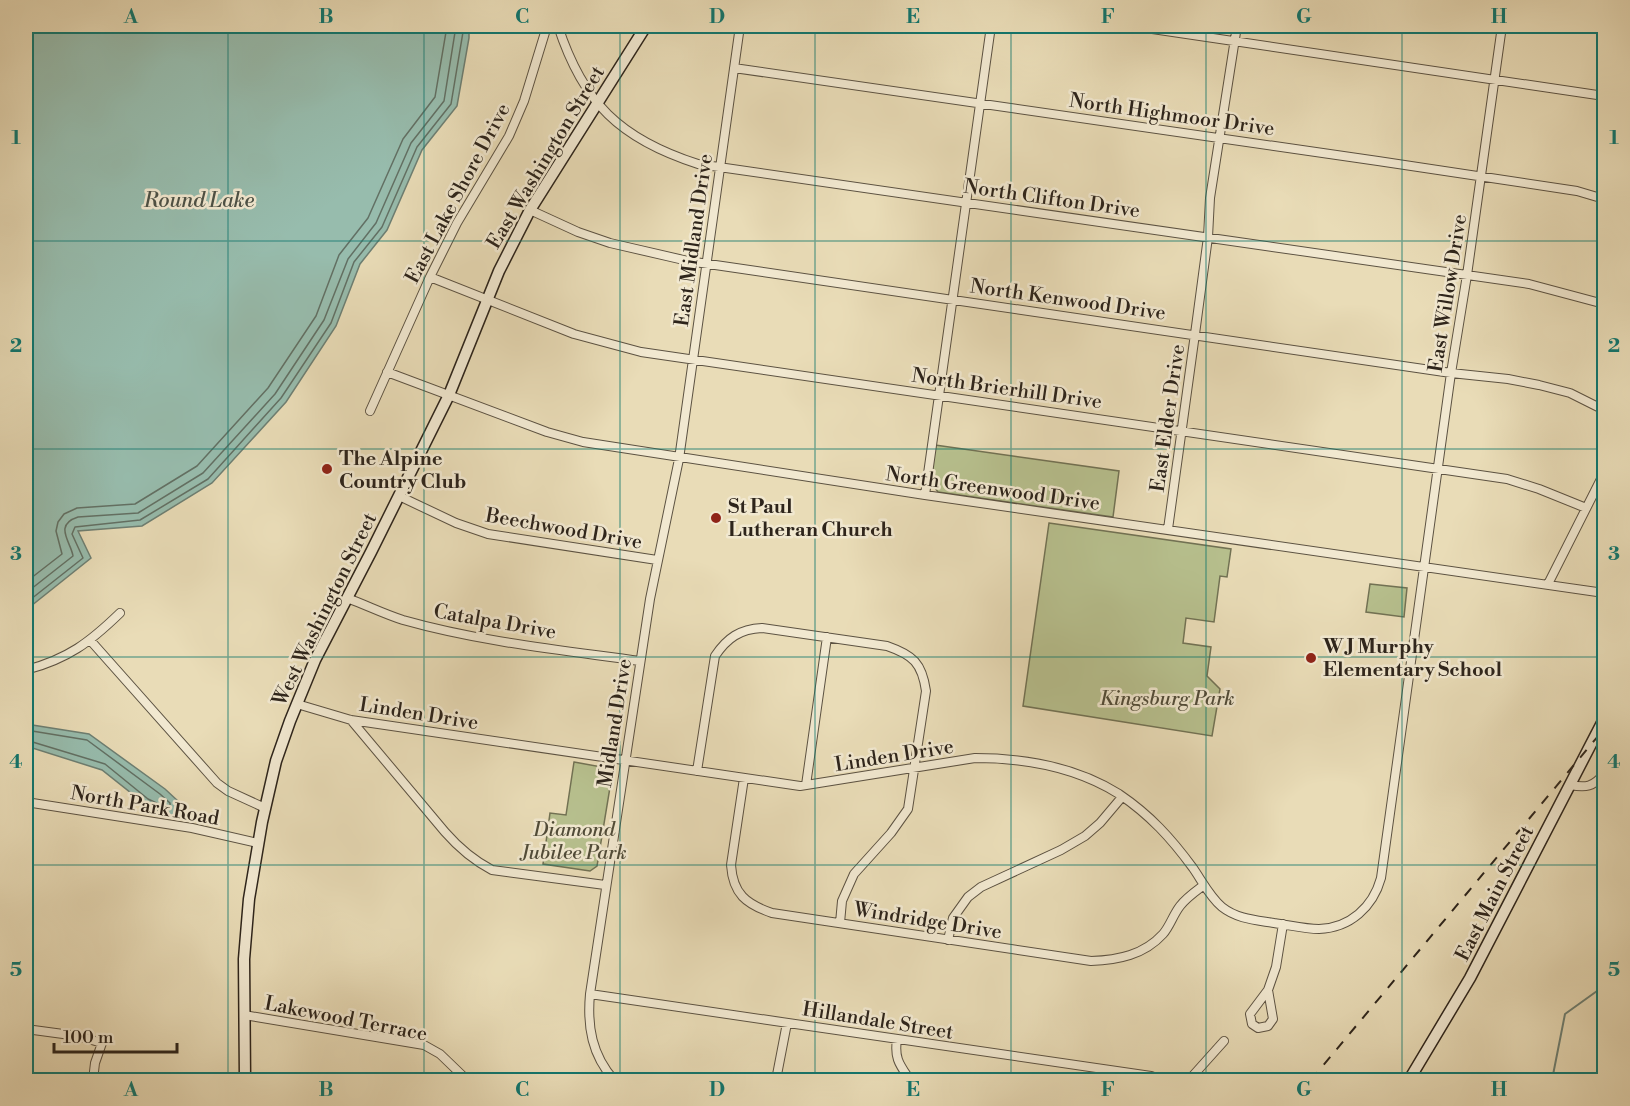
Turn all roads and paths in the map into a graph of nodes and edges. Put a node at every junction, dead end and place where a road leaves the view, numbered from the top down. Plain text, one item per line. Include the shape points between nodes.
1 (547, 26) edge
2 (558, 26) edge
3 (646, 26) edge
4 (740, 26) edge
5 (991, 26) edge
6 (1132, 26) edge
7 (1237, 26) edge
8 (1502, 26) edge
9 (1235, 40) junction
10 (734, 68) junction
11 (1495, 78) junction
12 (1605, 96) edge
13 (597, 103) junction
14 (980, 104) junction
15 (1220, 138) junction
16 (720, 167) junction
17 (1481, 176) junction
18 (1605, 199) edge
19 (966, 202) junction
20 (530, 210) junction
21 (1208, 237) junction
22 (706, 264) junction
23 (1467, 274) junction
24 (430, 277) junction
25 (952, 299) junction
26 (487, 300) junction
27 (1605, 304) edge
28 (1195, 334) junction
29 (692, 359) junction
30 (387, 372) junction
31 (1451, 373) junction
32 (449, 395) junction
33 (939, 395) junction
34 (1605, 410) edge
35 (370, 411) dead end
36 (1182, 430) junction
37 (425, 444) joint
38 (679, 459) junction
39 (1439, 469) junction
40 (1605, 473) edge
41 (926, 495) junction
42 (399, 496) junction
43 (1586, 508) junction
44 (1168, 529) junction
45 (657, 561) junction
46 (1426, 566) junction
47 (1548, 585) junction
48 (1605, 593) edge
49 (347, 598) junction
50 (120, 613) dead end
51 (827, 637) junction
52 (90, 640) junction
53 (640, 661) junction
54 (26, 669) edge
55 (297, 704) junction
56 (1605, 719) edge
57 (351, 720) junction
58 (625, 761) junction
59 (915, 768) junction
60 (697, 771) junction
61 (1605, 774) edge
62 (744, 778) junction
63 (806, 785) junction
64 (1570, 785) junction
65 (1122, 796) junction
66 (26, 802) edge
67 (265, 808) junction
68 (1386, 841) joint
69 (258, 843) junction
70 (605, 885) junction
71 (1204, 885) junction
72 (840, 923) junction
73 (1283, 924) junction
74 (948, 939) junction
75 (1268, 990) junction
76 (590, 994) junction
77 (244, 1015) junction
78 (788, 1023) junction
79 (26, 1029) edge
80 (897, 1040) junction
81 (1224, 1041) dead end
82 (93, 1080) edge
83 (245, 1080) edge
84 (467, 1080) edge
85 (614, 1080) edge
86 (776, 1080) edge
87 (910, 1080) edge
88 (1161, 1080) edge
89 (1189, 1080) edge
90 (1409, 1080) edge

1 - 24 street, East Lake Shore Drive via 509,136
2 - 13 street, North Clifton Drive via 567,53
3 - 13 main road, East Washington Street
4 - 10 street, East Midland Drive
5 - 14 street
6 - 9 street
7 - 9 street, East Elder Drive
8 - 11 street, East Willow Drive
9 - 11 street
9 - 15 street, East Elder Drive
10 - 14 street, North Highmoor Drive
10 - 16 street, East Midland Drive
11 - 12 street
11 - 17 street, East Willow Drive
13 - 16 street, North Clifton Drive via 609,117 651,146 698,164
13 - 20 main road, East Washington Street
14 - 15 street, North Highmoor Drive
14 - 19 street
15 - 17 street, North Highmoor Drive
15 - 21 street, East Elder Drive
16 - 19 street, North Clifton Drive
16 - 22 street, East Midland Drive
17 - 18 street, North Highmoor Drive
17 - 23 street, East Willow Drive
19 - 21 street, North Clifton Drive
19 - 25 street
20 - 22 street, North Kenwood Drive via 610,243
20 - 26 main road, East Washington Street
21 - 23 street, North Clifton Drive
21 - 28 street, East Elder Drive
22 - 25 street, North Kenwood Drive
22 - 29 street, East Midland Drive
23 - 27 street, North Clifton Drive via 1529,284
23 - 31 street, East Willow Drive
24 - 26 street, North Brierhill Drive
24 - 30 street, East Lake Shore Drive
25 - 28 street, North Kenwood Drive
25 - 33 street
26 - 29 street, North Brierhill Drive via 594,340
26 - 32 main road, East Washington Street
28 - 31 street, North Kenwood Drive
28 - 36 street, East Elder Drive
29 - 33 street, North Brierhill Drive
29 - 38 street, East Midland Drive
30 - 32 street, North Greenwood Drive
30 - 35 street, East Lake Shore Drive
31 - 34 street, North Kenwood Drive via 1539,385 1570,393
31 - 39 street, East Willow Drive
32 - 37 main road, East Washington Street
32 - 38 street, North Greenwood Drive via 547,432
33 - 36 street, North Brierhill Drive
33 - 41 street
36 - 39 street, North Brierhill Drive
36 - 44 street, East Elder Drive
37 - 42 main road, West Washington Street
38 - 41 street, North Greenwood Drive
38 - 45 street, Midland Drive
39 - 43 street, North Brierhill Drive via 1507,479
39 - 46 street, East Willow Drive
40 - 43 street
41 - 44 street, North Greenwood Drive
42 - 45 street, Beechwood Drive via 488,534
42 - 49 main road, West Washington Street
43 - 47 street
44 - 46 street, North Greenwood Drive
45 - 53 street, Midland Drive
46 - 47 street, North Greenwood Drive
46 - 68 street, East Willow Drive
47 - 48 street, North Greenwood Drive
49 - 53 street, Catalpa Drive via 401,619 450,632
49 - 55 main road, West Washington Street
50 - 52 street
51 - 59 street via 887,646 906,652 916,663 926,691
51 - 60 street via 762,628 733,635 723,644 712,670
51 - 63 street
52 - 54 street via 72,653
52 - 67 street via 217,783
53 - 58 street, Midland Drive
55 - 57 street, Linden Drive
55 - 67 main road, West Washington Street via 276,761
56 - 64 main road, East Main Street
57 - 58 street, Linden Drive
57 - 70 street via 460,849 476,861 492,870
58 - 60 street, Linden Drive
58 - 70 street, Midland Drive
59 - 63 street, Linden Drive
59 - 65 street, Linden Drive via 975,758 1019,760 1061,768
59 - 72 street via 908,809 854,874 843,901
60 - 62 street, Linden Drive
61 - 64 street via 1595,785
62 - 63 street, Linden Drive
62 - 72 street, Windridge Drive via 731,865 738,892 752,906 772,913
64 - 90 main road, East Main Street via 1470,978
65 - 71 street, Linden Drive via 1169,835
65 - 74 street via 1084,836 968,897 953,918
66 - 69 street, North Park Road via 192,828
67 - 69 main road, West Washington Street
68 - 73 street, Linden Drive via 1377,894 1366,908 1336,927 1318,929
69 - 77 main road, West Washington Street via 244,959
70 - 76 street, Midland Drive
71 - 73 street, Linden Drive via 1221,907 1234,915
71 - 74 street, Windridge Drive via 1180,905 1163,934 1150,947 1112,960 1091,961
72 - 74 street, Windridge Drive
73 - 75 street
75 - 75 street via 1250,1014 1258,1028 1268,1026 1273,1019
76 - 78 street, Hillandale Street
76 - 85 street, Midland Drive via 590,1035
77 - 83 main road, West Washington Street
77 - 84 street, Lakewood Terrace via 424,1045 440,1054
78 - 80 street, Hillandale Street
78 - 86 street
79 - 82 street via 102,1043
80 - 87 street via 895,1053
80 - 88 street, Hillandale Street
81 - 89 street

